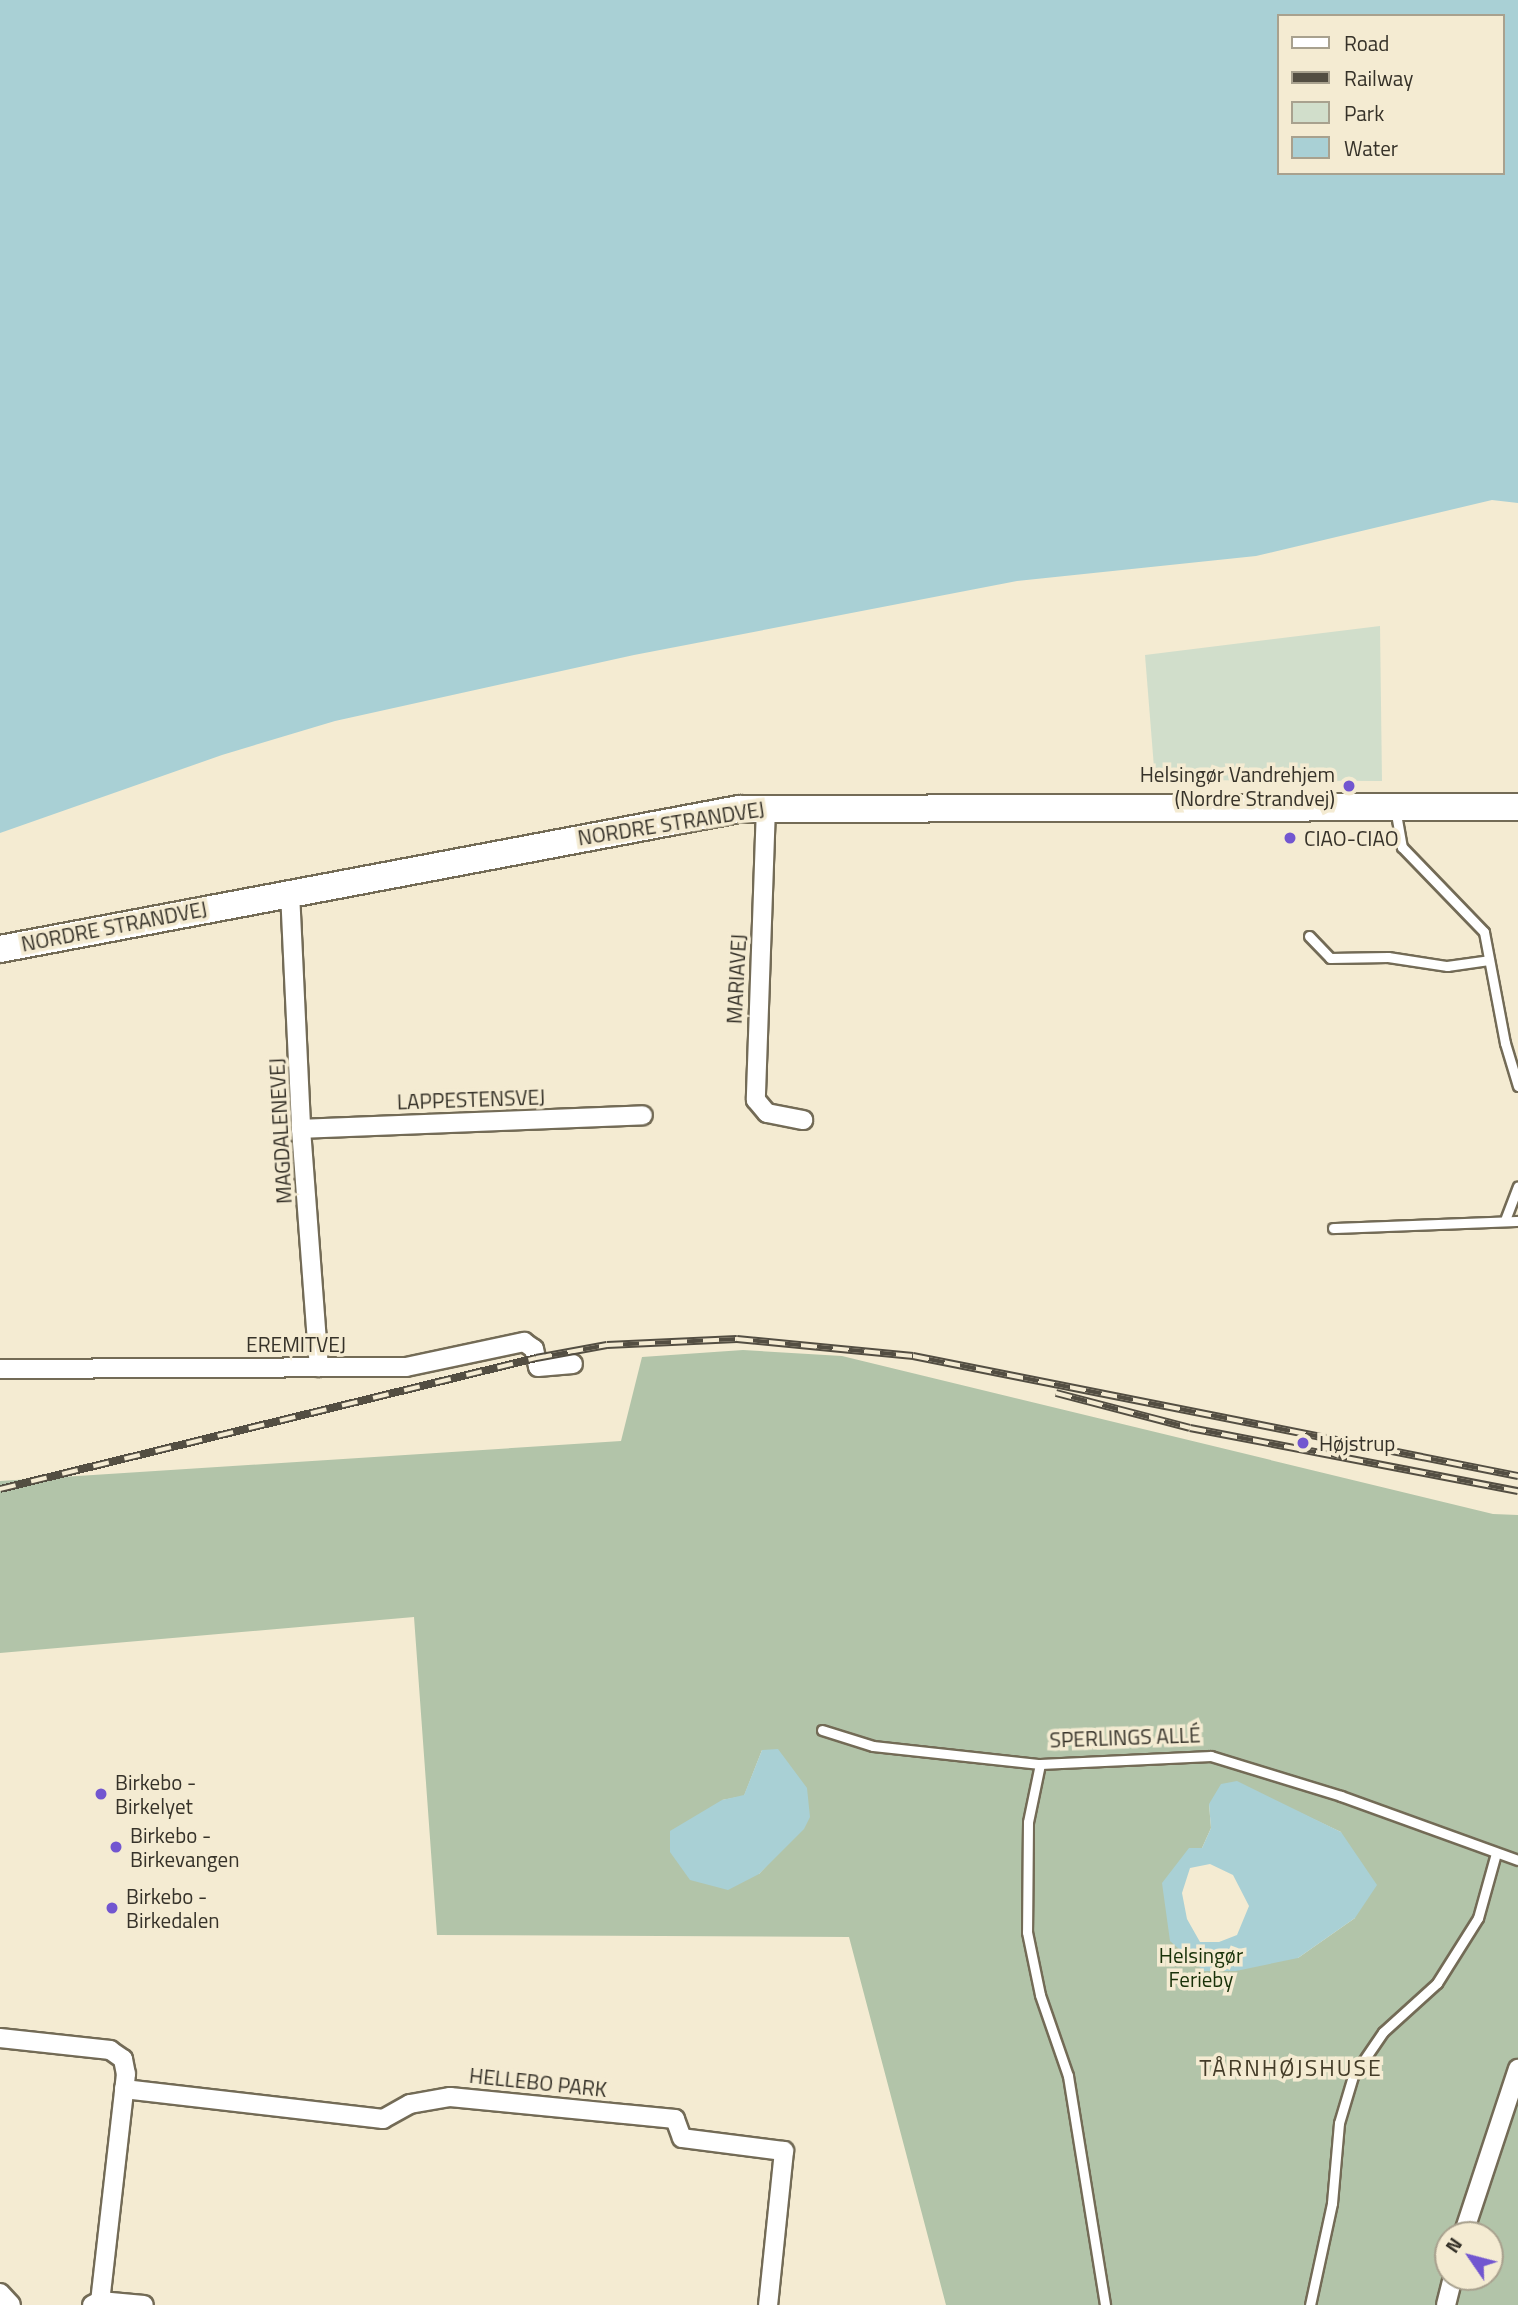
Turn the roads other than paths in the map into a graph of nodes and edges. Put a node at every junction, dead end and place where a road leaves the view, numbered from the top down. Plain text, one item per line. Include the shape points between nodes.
1 (766, 807) junction
2 (1395, 807) junction
3 (1518, 807) edge
4 (290, 892) junction
5 (1309, 936) dead end
6 (0, 949) edge
7 (1489, 960) junction
8 (1518, 1086) edge
9 (643, 1115) dead end
10 (803, 1120) dead end
11 (300, 1129) junction
12 (1518, 1186) edge
13 (1505, 1220) junction
14 (1518, 1221) edge
15 (1333, 1228) dead end
16 (573, 1364) dead end
17 (318, 1367) junction
18 (0, 1370) edge
19 (822, 1730) dead end
20 (1040, 1763) junction
21 (1496, 1853) junction
22 (1518, 1860) edge
23 (0, 2038) edge
24 (1518, 2069) edge
25 (124, 2089) junction
26 (1468, 2221) edge
27 (0, 2293) edge
28 (96, 2303) edge
29 (11, 2305) edge
30 (144, 2305) edge
31 (768, 2305) edge
32 (1105, 2305) edge
33 (1310, 2305) edge

1 - 2 main road, NORDRE STRANDVEJ
1 - 4 main road, NORDRE STRANDVEJ via 690,816
1 - 10 street, MARIAVEJ via 756,1100 767,1113
2 - 3 main road, NORDRE STRANDVEJ
2 - 7 lane via 1402,847 1484,932
4 - 6 main road, NORDRE STRANDVEJ
4 - 11 street, MAGDALENEVEJ
5 - 7 lane via 1330,958 1388,957 1447,966
7 - 8 lane
9 - 11 street, LAPPESTENSVEJ
11 - 17 street, MAGDALENEVEJ
12 - 13 lane
13 - 14 lane
13 - 15 lane
16 - 17 street, EREMITVEJ via 538,1367 534,1349 524,1342 406,1367
17 - 18 street, EREMITVEJ
19 - 20 lane via 873,1746
20 - 21 lane, SPERLINGS ALLÉ via 1211,1756 1341,1796
20 - 32 lane, SPERLINGS ALLÉ via 1028,1822 1027,1931 1040,1995 1068,2076
21 - 22 lane, SPERLINGS ALLÉ
21 - 33 lane via 1478,1918 1437,1983 1383,2032 1353,2076 1339,2123 1332,2203
23 - 25 street via 110,2050 123,2059
24 - 26 street
25 - 28 street
25 - 31 street, HELLEBO PARK via 383,2119 410,2104 463,2098 675,2119 682,2137 784,2151
27 - 29 street
28 - 30 street

